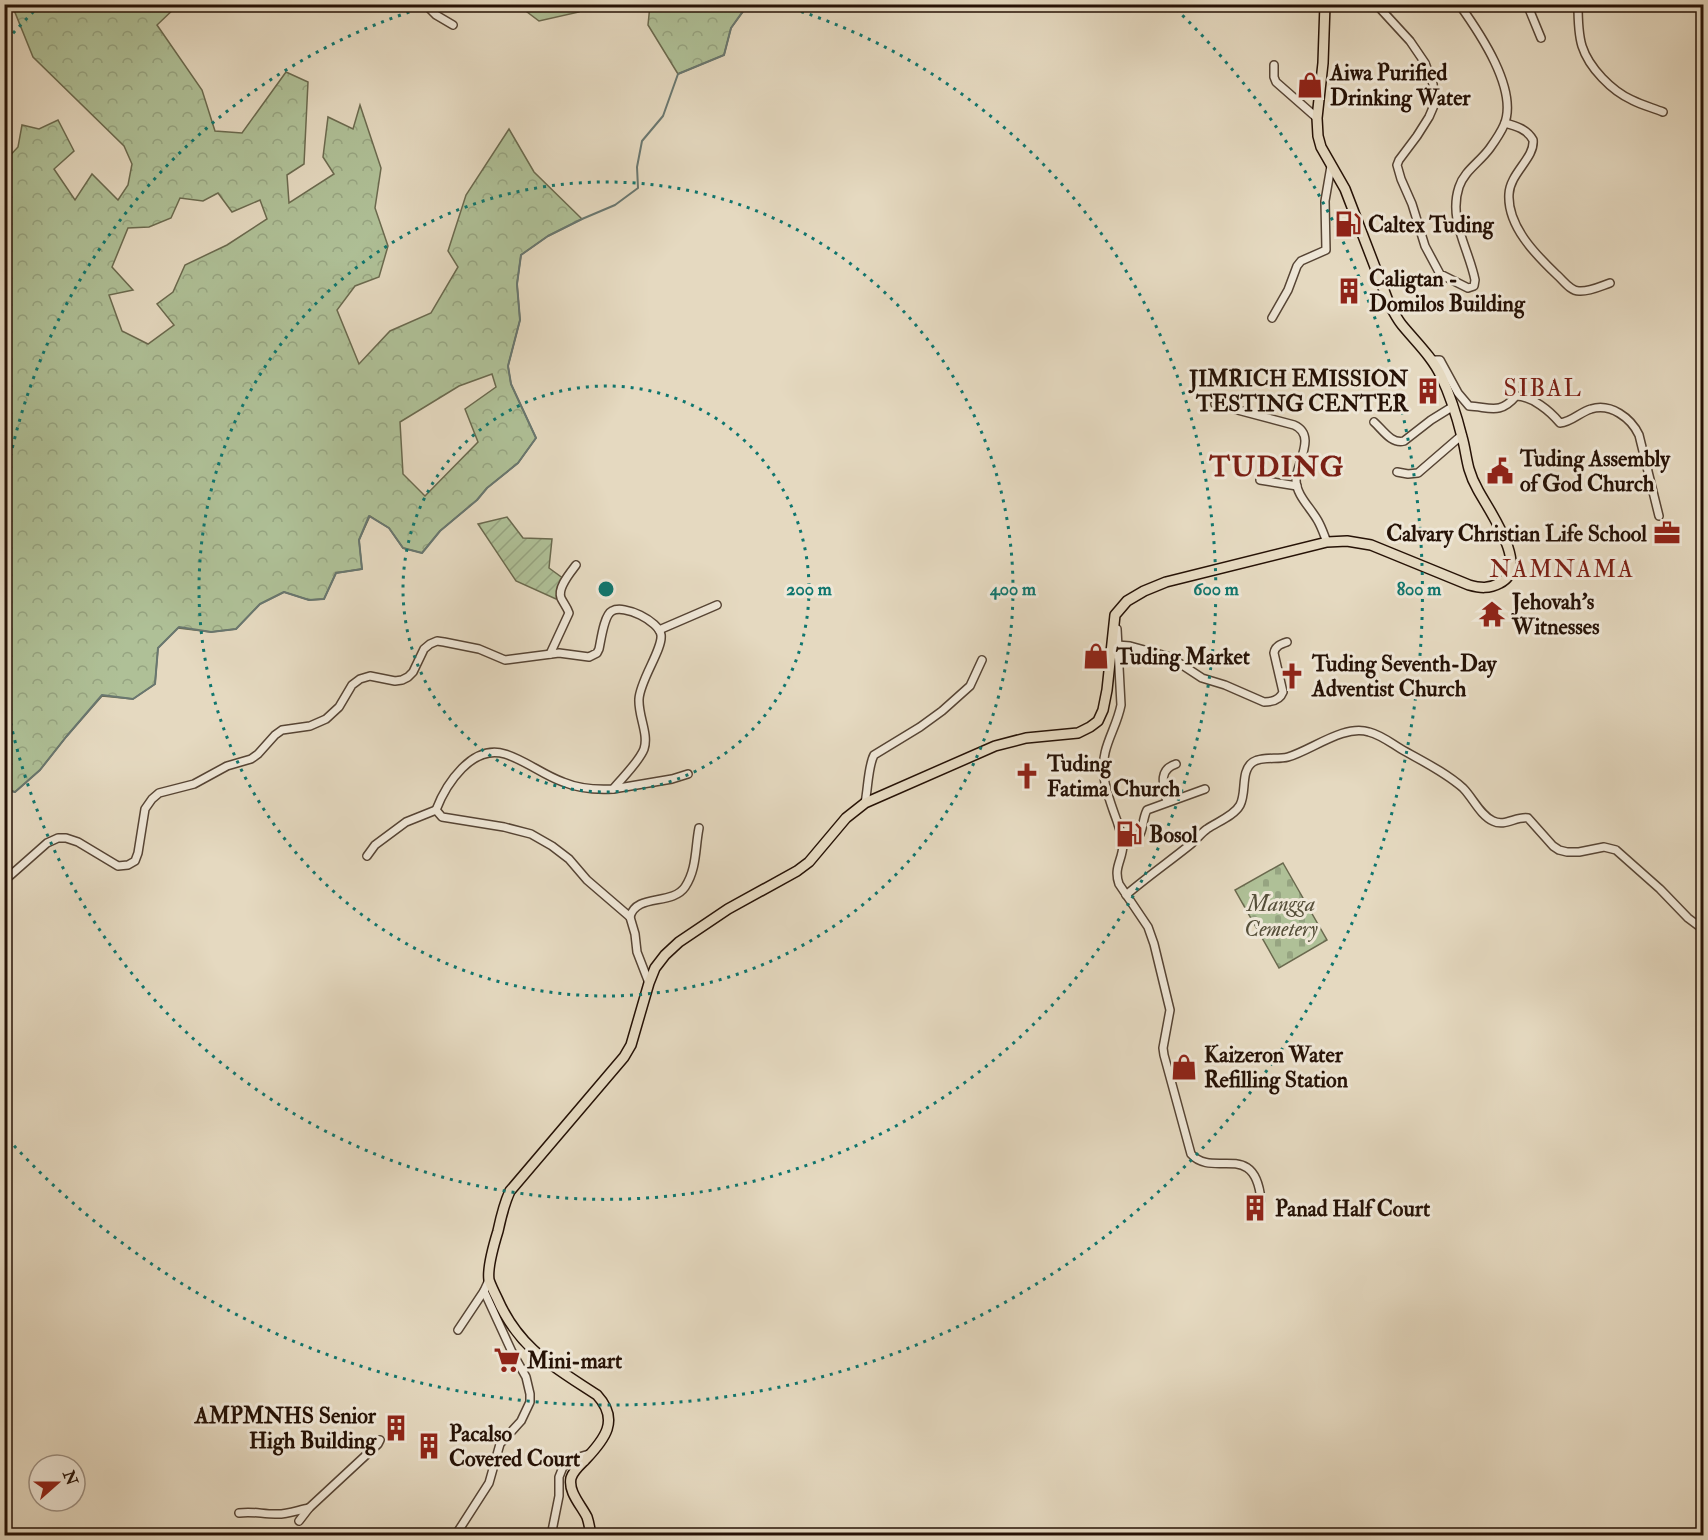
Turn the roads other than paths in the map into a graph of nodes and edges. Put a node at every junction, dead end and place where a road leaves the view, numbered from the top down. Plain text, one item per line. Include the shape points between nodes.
1 (424, 4) edge
2 (1325, 4) edge
3 (1376, 4) edge
4 (1459, 4) edge
5 (1527, 4) edge
6 (1578, 4) edge
7 (453, 26) dead end
8 (1541, 38) dead end
9 (1274, 64) dead end
10 (1663, 112) dead end
11 (1317, 118) junction
12 (1505, 123) junction
13 (1331, 166) junction
14 (1610, 282) dead end
15 (1272, 318) dead end
16 (1432, 360) junction
17 (1215, 404) dead end
18 (1452, 407) junction
19 (1374, 422) dead end
20 (1461, 435) junction
21 (1397, 472) dead end
22 (1260, 480) dead end
23 (1297, 486) junction
24 (1659, 516) dead end
25 (1327, 542) junction
26 (576, 566) dead end
27 (717, 605) dead end
28 (1115, 615) junction
29 (659, 630) junction
30 (1287, 642) dead end
31 (1117, 645) junction
32 (550, 654) junction
33 (982, 660) dead end
34 (1176, 764) dead end
35 (688, 774) dead end
36 (613, 789) junction
37 (1205, 789) dead end
38 (865, 802) junction
39 (1167, 802) junction
40 (436, 810) junction
41 (699, 828) dead end
42 (1123, 842) junction
43 (367, 856) dead end
44 (4, 881) edge
45 (1126, 895) junction
46 (630, 917) junction
47 (1704, 930) edge
48 (649, 983) junction
49 (1261, 1200) dead end
50 (489, 1280) junction
51 (484, 1291) junction
52 (459, 1330) dead end
53 (380, 1440) dead end
54 (592, 1453) junction
55 (309, 1508) junction
56 (239, 1513) dead end
57 (299, 1521) dead end
58 (455, 1536) edge
59 (550, 1536) edge
60 (591, 1536) edge

1 - 7 street
2 - 11 main road
3 - 12 street via 1410,41 1433,84 1435,103 1397,165 1401,179 1425,246 1440,274 1468,288 1474,286 1475,280 1457,222 1458,189
4 - 12 street via 1494,60 1505,86
5 - 8 street
6 - 10 street via 1581,43 1593,66 1631,100
9 - 11 street via 1276,82
11 - 13 main road via 1321,147
12 - 14 street via 1526,131 1533,140 1533,149 1514,176 1509,194 1522,236 1571,288 1585,290
13 - 15 street via 1325,201 1326,250 1301,261
13 - 16 main road via 1345,189 1390,306
16 - 18 main road
16 - 24 street via 1440,360 1468,406 1494,410 1516,396 1523,396 1549,411 1560,423 1600,407 1624,416 1635,425 1639,435
17 - 23 street via 1294,425 1303,431 1306,441
18 - 19 street via 1400,442 1393,441
18 - 20 main road
20 - 21 street via 1418,473
20 - 25 main road via 1476,487 1508,548 1510,572 1503,582 1480,588 1371,545
22 - 23 street
23 - 25 street
25 - 28 main road via 1166,582 1127,601
26 - 32 street via 561,591 568,613
27 - 29 street
28 - 31 street
28 - 38 main road via 1103,710 1090,727 1077,733 1026,738 995,746
29 - 32 street via 640,615 613,610 606,619 597,653 589,657
29 - 36 street via 661,642 639,699 645,745
30 - 31 street via 1274,652 1283,692 1269,702 1202,678 1170,657
31 - 42 street via 1121,705 1108,740 1104,775
32 - 44 street via 505,660 437,641 424,649 408,677 395,681 370,676 360,679 326,719 282,730 250,759 159,793 145,809 138,853 128,865 118,866 78,842 58,838
33 - 38 street via 970,686 949,705 874,755
34 - 39 street via 1165,770
35 - 36 street
36 - 40 street via 564,783 506,755 490,753 462,767
37 - 39 street
38 - 48 main road via 797,871 728,909 679,942 655,968
39 - 42 street via 1147,810 1141,835
40 - 43 street via 406,822 375,845
40 - 46 street via 442,818 531,834 569,860
41 - 46 street via 693,874 684,889 669,898 636,906
42 - 45 street via 1116,877
45 - 47 street via 1240,805 1251,763 1289,756 1342,733 1360,730 1383,738 1451,779 1494,822 1528,818 1553,846 1567,852 1604,847 1616,850
45 - 49 street via 1152,936 1168,998 1164,1055 1191,1154 1201,1163 1236,1163 1245,1167 1256,1179
46 - 48 street
48 - 50 main road via 624,1057 505,1200
50 - 51 street
50 - 54 main road via 503,1312 524,1342 604,1402 609,1420 607,1430
51 - 52 street
51 - 58 street via 526,1377 530,1402 521,1421 500,1444 489,1483
53 - 55 street
54 - 59 street via 563,1467
54 - 60 main road via 571,1476 574,1495 587,1518
55 - 56 street via 284,1514
55 - 57 street

